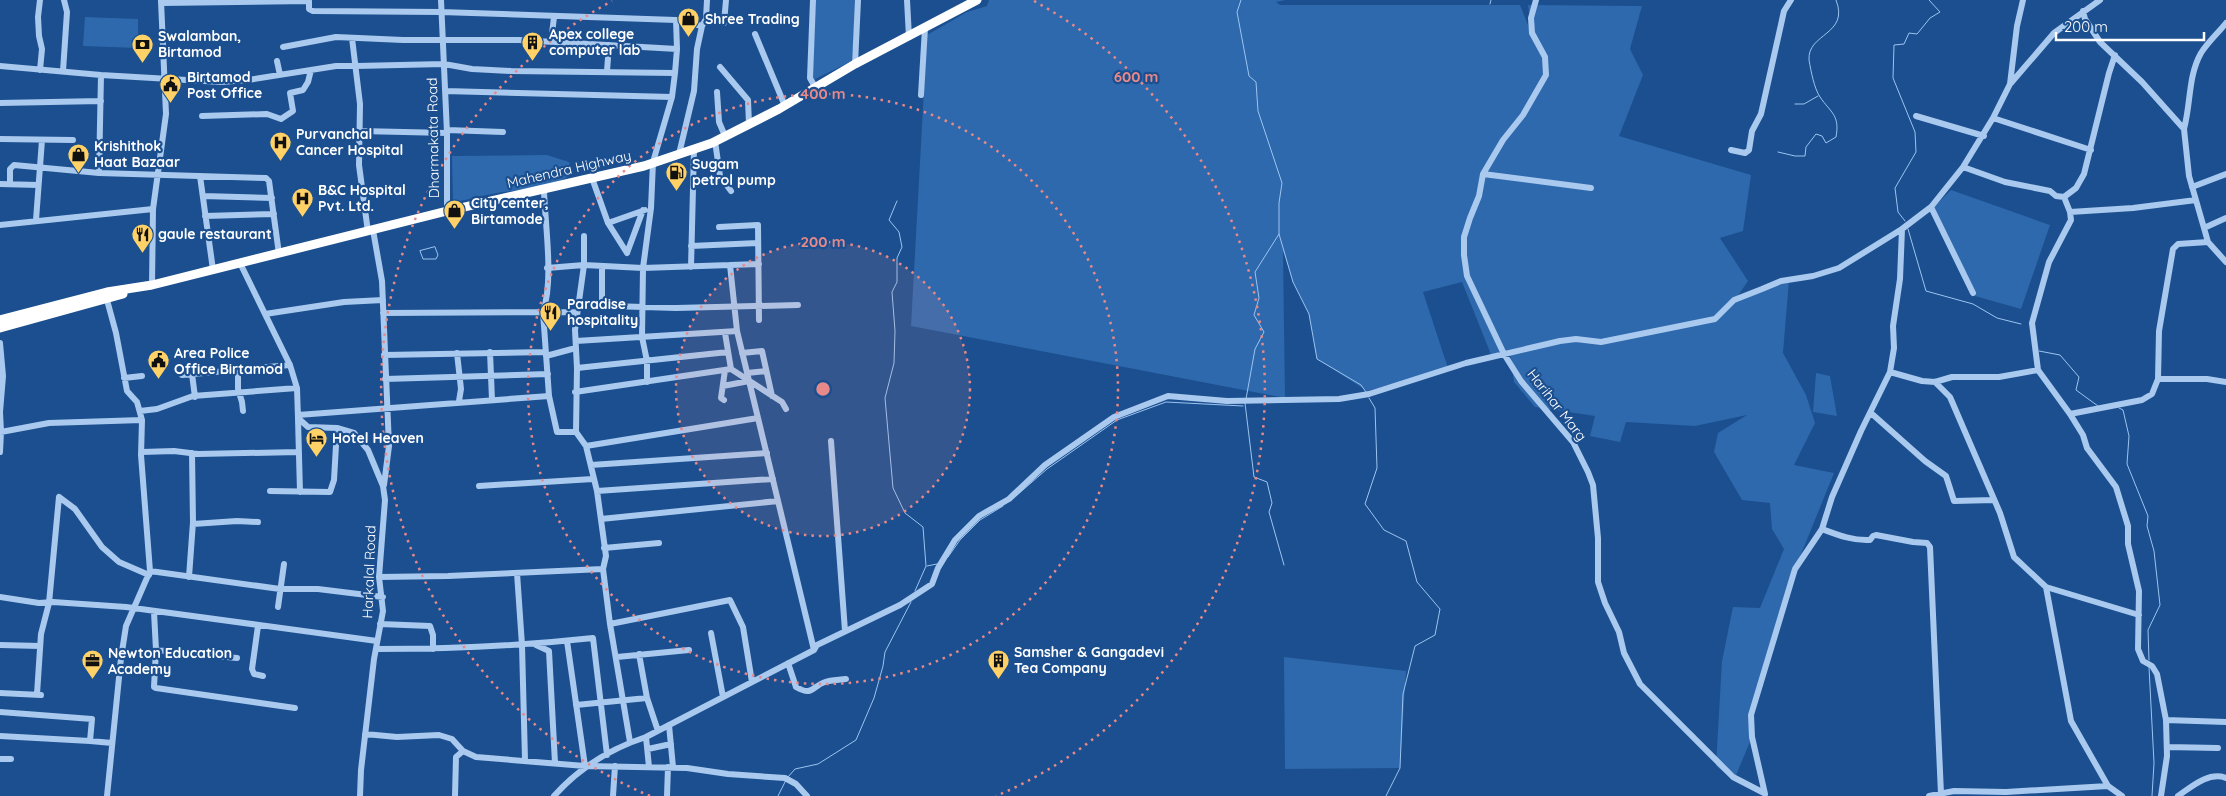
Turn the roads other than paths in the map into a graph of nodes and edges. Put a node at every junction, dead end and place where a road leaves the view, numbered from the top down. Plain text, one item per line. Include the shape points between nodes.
1 (40, 0) edge
2 (64, 0) edge
3 (440, 0) edge
4 (707, 0) edge
5 (726, 0) edge
6 (813, 0) edge
7 (858, 0) edge
8 (906, 0) edge
9 (977, 0) edge
10 (1536, 0) edge
11 (1791, 0) edge
12 (2023, 0) edge
13 (2100, 0) edge
14 (161, 2) edge
15 (2089, 3) edge
16 (2083, 11) junction
17 (441, 12) junction
18 (554, 17) junction
19 (706, 19) junction
20 (676, 20) junction
21 (2226, 23) edge
22 (702, 26) junction
23 (925, 28) junction
24 (754, 34) dead end
25 (909, 37) junction
26 (352, 38) junction
27 (443, 40) junction
28 (551, 42) junction
29 (609, 45) junction
30 (283, 47) dead end
31 (677, 49) junction
32 (2115, 55) junction
33 (277, 61) dead end
34 (444, 64) junction
35 (855, 64) junction
36 (0, 66) edge
37 (356, 66) junction
38 (720, 67) dead end
39 (40, 70) junction
40 (311, 70) junction
41 (63, 71) junction
42 (607, 71) junction
43 (675, 73) junction
44 (101, 75) junction
45 (280, 75) junction
46 (164, 78) junction
47 (2010, 84) junction
48 (815, 87) junction
49 (445, 91) junction
50 (717, 92) dead end
51 (921, 95) dead end
52 (672, 97) junction
53 (101, 101) junction
54 (0, 103) edge
55 (785, 106) junction
56 (202, 116) dead end
57 (1916, 116) dead end
58 (1993, 118) junction
59 (749, 124) junction
60 (2184, 129) junction
61 (360, 131) junction
62 (447, 132) junction
63 (503, 132) dead end
64 (725, 136) junction
65 (1984, 136) junction
66 (0, 139) edge
67 (42, 140) junction
68 (73, 140) dead end
69 (715, 141) junction
70 (694, 149) junction
71 (1731, 150) dead end
72 (2091, 150) junction
73 (679, 154) junction
74 (653, 162) junction
75 (1963, 167) junction
76 (39, 168) junction
77 (99, 173) junction
78 (158, 174) junction
79 (1483, 174) junction
80 (2226, 174) edge
81 (200, 176) junction
82 (592, 178) junction
83 (0, 184) edge
84 (10, 184) junction
85 (38, 185) junction
86 (2192, 187) junction
87 (1591, 188) dead end
88 (544, 190) junction
89 (731, 192) dead end
90 (203, 196) junction
91 (2064, 197) junction
92 (272, 198) junction
93 (2196, 200) junction
94 (1931, 207) junction
95 (651, 208) junction
96 (153, 209) junction
97 (643, 210) junction
98 (447, 211) junction
99 (2070, 212) junction
100 (274, 214) junction
101 (205, 216) junction
102 (2226, 218) edge
103 (36, 220) junction
104 (608, 223) junction
105 (0, 224) edge
106 (719, 228) dead end
107 (1902, 228) junction
108 (2204, 228) junction
109 (370, 231) junction
110 (584, 236) dead end
111 (2208, 242) junction
112 (758, 243) junction
113 (692, 246) junction
114 (279, 254) junction
115 (2226, 262) edge
116 (240, 263) junction
117 (759, 264) junction
118 (584, 265) junction
119 (730, 265) junction
120 (602, 266) junction
121 (691, 267) junction
122 (547, 268) junction
123 (643, 268) junction
124 (213, 270) junction
125 (152, 285) junction
126 (138, 288) junction
127 (1973, 293) dead end
128 (107, 300) junction
129 (383, 300) junction
130 (798, 305) dead end
131 (602, 306) junction
132 (642, 306) junction
133 (734, 306) junction
134 (759, 306) junction
135 (578, 308) junction
136 (543, 312) junction
137 (383, 313) junction
138 (265, 314) junction
139 (0, 320) edge
140 (760, 320) dead end
141 (0, 328) edge
142 (737, 331) junction
143 (725, 333) junction
144 (642, 337) junction
145 (576, 341) junction
146 (0, 343) edge
147 (572, 349) dead end
148 (490, 352) junction
149 (728, 352) junction
150 (457, 353) junction
151 (546, 354) junction
152 (742, 354) junction
153 (1504, 354) junction
154 (384, 355) junction
155 (647, 361) junction
156 (290, 365) junction
157 (577, 368) junction
158 (728, 369) junction
159 (2038, 370) junction
160 (238, 371) junction
161 (766, 371) junction
162 (1890, 372) junction
163 (747, 373) junction
164 (192, 374) junction
165 (548, 374) junction
166 (182, 375) dead end
167 (142, 376) dead end
168 (491, 376) junction
169 (459, 377) junction
170 (124, 378) junction
171 (385, 379) junction
172 (2158, 379) junction
173 (749, 381) junction
174 (647, 382) junction
175 (1935, 382) junction
176 (2226, 382) edge
177 (723, 386) junction
178 (297, 388) junction
179 (576, 392) junction
180 (239, 393) junction
181 (549, 396) junction
182 (772, 396) junction
183 (195, 397) junction
184 (492, 400) junction
185 (724, 400) dead end
186 (459, 401) junction
187 (387, 406) junction
188 (786, 409) dead end
189 (140, 411) junction
190 (243, 411) dead end
191 (1871, 413) junction
192 (2070, 414) junction
193 (298, 416) junction
194 (758, 418) junction
195 (142, 420) junction
196 (337, 428) junction
197 (2, 432) junction
198 (576, 432) junction
199 (831, 441) dead end
200 (586, 446) junction
201 (0, 452) edge
202 (142, 452) junction
203 (298, 452) junction
204 (192, 453) junction
205 (767, 453) junction
206 (591, 465) junction
207 (593, 479) junction
208 (773, 479) junction
209 (383, 486) junction
210 (479, 486) dead end
211 (270, 491) dead end
212 (597, 491) junction
213 (300, 492) junction
214 (1994, 500) junction
215 (778, 501) junction
216 (600, 519) junction
217 (258, 522) dead end
218 (193, 524) junction
219 (1822, 529) junction
220 (659, 543) dead end
221 (604, 548) junction
222 (284, 564) dead end
223 (604, 569) junction
224 (150, 573) junction
225 (517, 573) junction
226 (189, 577) junction
227 (379, 577) junction
228 (2046, 587) junction
229 (280, 589) junction
230 (0, 597) edge
231 (383, 597) junction
232 (49, 603) junction
233 (278, 608) dead end
234 (133, 609) junction
235 (154, 612) junction
236 (2139, 616) junction
237 (380, 624) junction
238 (610, 624) junction
239 (258, 626) junction
240 (845, 631) junction
241 (711, 633) dead end
242 (377, 641) junction
243 (567, 641) junction
244 (534, 644) junction
245 (0, 645) edge
246 (522, 645) junction
247 (40, 646) junction
248 (376, 648) junction
249 (433, 649) junction
250 (156, 650) junction
251 (689, 650) dead end
252 (814, 650) junction
253 (640, 654) junction
254 (617, 657) junction
255 (237, 658) dead end
256 (788, 664) junction
257 (263, 676) dead end
258 (846, 679) dead end
259 (752, 682) junction
260 (0, 693) edge
261 (723, 697) junction
262 (647, 698) junction
263 (623, 700) junction
264 (600, 703) junction
265 (576, 705) junction
266 (295, 708) dead end
267 (0, 712) edge
268 (2166, 720) junction
269 (2226, 722) edge
270 (669, 726) junction
271 (658, 731) junction
272 (365, 734) junction
273 (0, 736) edge
274 (646, 738) junction
275 (90, 741) junction
276 (630, 742) junction
277 (112, 743) junction
278 (671, 744) junction
279 (2167, 747) junction
280 (2218, 748) dead end
281 (648, 749) junction
282 (463, 751) junction
283 (607, 755) junction
284 (0, 759) edge
285 (11, 759) dead end
286 (525, 760) junction
287 (555, 763) junction
288 (585, 766) junction
289 (615, 766) junction
290 (649, 767) junction
291 (670, 767) junction
292 (2226, 778) edge
293 (2108, 786) junction
294 (1765, 794) edge
295 (1935, 795) edge
296 (107, 796) edge
297 (360, 796) edge
298 (455, 796) edge
299 (554, 796) edge
300 (613, 796) edge
301 (667, 796) edge
302 (807, 796) edge
303 (2122, 796) edge
304 (2161, 796) edge
305 (2178, 796) edge

1 - 39 street
2 - 41 street via 67,12
3 - 17 street, Dharmakata Road
4 - 19 street
5 - 19 street via 724,23
6 - 48 street via 810,78
7 - 35 street
8 - 25 street
9 - 23 highway, Mahendra Highway
10 - 79 street, Harihar Marg via 1532,33 1545,57 1546,75
11 - 71 street via 1784,11 1761,114 1752,131 1749,150 1745,153
12 - 47 street
13 - 15 street
14 - 17 street via 308,1 313,11
14 - 46 street
15 - 16 street
16 - 32 street via 2100,42
16 - 47 street via 2054,33
17 - 18 street
17 - 27 street, Dharmakata Road
18 - 20 street
18 - 28 street
19 - 22 street
20 - 22 street
20 - 31 street
21 - 60 street via 2197,61
22 - 73 street via 694,90
23 - 25 highway, Mahendra Highway
23 - 51 street
24 - 55 street
25 - 35 highway, Mahendra Highway
26 - 27 street
26 - 30 street via 336,37
26 - 37 street
27 - 28 street
27 - 34 street, Dharmakata Road
28 - 29 street
29 - 31 street
29 - 42 street
31 - 43 street
32 - 60 street
32 - 72 street
33 - 45 street
34 - 37 street
34 - 42 street via 511,71
34 - 49 street, Dharmakata Road
35 - 48 highway, Mahendra Highway
36 - 39 street
37 - 40 street
37 - 61 street
38 - 59 street via 748,100
39 - 41 street
40 - 45 street
40 - 56 street via 302,90 290,93 293,111 281,119 267,114
41 - 44 street
42 - 43 street
43 - 52 street
44 - 46 street
44 - 53 street
45 - 46 street via 221,82
46 - 78 street via 166,114
47 - 58 street
48 - 55 highway, Mahendra Highway
49 - 52 street
49 - 62 street, Dharmakata Road
50 - 64 street via 719,122
52 - 74 street
53 - 54 street
53 - 77 street
55 - 59 highway, Mahendra Highway
57 - 65 street
58 - 65 street
58 - 72 street
59 - 64 highway, Mahendra Highway
60 - 86 street
61 - 62 street
61 - 109 street via 359,165
62 - 63 street
62 - 98 street, Dharmakata Road
64 - 69 highway, Mahendra Highway
65 - 75 street
66 - 67 street
67 - 68 street
67 - 76 street
69 - 70 highway, Mahendra Highway
69 - 89 street via 720,176
70 - 73 highway, Mahendra Highway
70 - 113 street
72 - 91 street via 2076,188
73 - 74 highway, Mahendra Highway
74 - 82 highway, Mahendra Highway
74 - 95 street
75 - 91 street
75 - 94 street
76 - 77 street
76 - 84 street via 11,166
76 - 85 street
77 - 78 street
78 - 81 street
78 - 96 street
79 - 87 street
79 - 153 street, Harihar Marg via 1479,196 1464,237 1464,255 1467,276
80 - 86 street
81 - 90 street
81 - 92 street via 266,178 270,181
82 - 88 highway, Mahendra Highway
82 - 104 street
83 - 84 street
84 - 85 street
85 - 103 street
86 - 93 street
88 - 98 highway, Mahendra Highway
88 - 122 street
90 - 92 street
90 - 101 street
91 - 99 street
92 - 100 street
93 - 99 street
93 - 108 street
94 - 107 street
94 - 127 street
95 - 97 street
95 - 123 street
96 - 103 street
96 - 125 street
97 - 104 street
97 - 104 street via 627,253
98 - 109 highway, Mahendra Highway
99 - 159 street via 2071,220 2049,262 2032,323
100 - 101 street
100 - 114 street
101 - 124 street
102 - 108 street
103 - 105 street
106 - 112 street via 758,225
107 - 153 street via 1839,268 1781,281 1734,300 1715,319 1601,342 1560,341
107 - 162 street
108 - 111 street
109 - 114 highway, Mahendra Highway
109 - 129 street via 380,263
110 - 118 street
111 - 115 street
111 - 172 street via 2178,244 2173,249 2159,331
112 - 113 street
112 - 117 street
113 - 121 street
114 - 116 highway, Mahendra Highway
116 - 124 highway, Mahendra Highway
116 - 138 street
117 - 119 street
117 - 134 street
118 - 120 street
118 - 122 street
118 - 135 street
119 - 121 street
119 - 133 street
120 - 123 street
120 - 131 street
121 - 123 street
122 - 136 street via 547,300
123 - 132 street
124 - 125 highway, Mahendra Highway
125 - 126 highway, Mahendra Highway
126 - 128 highway, Mahendra Highway
126 - 139 highway, Mahendra Highway via 107,292
128 - 141 highway, Mahendra Highway
128 - 170 street
129 - 137 street
129 - 138 street via 344,302
130 - 134 street
131 - 132 street
131 - 135 street
132 - 133 street
132 - 144 street
133 - 134 street
133 - 142 street
134 - 140 street
135 - 136 street
135 - 145 street via 574,330
136 - 137 street
136 - 151 street
137 - 154 street
138 - 156 street
142 - 143 street
142 - 152 street
143 - 144 street
143 - 149 street
144 - 145 street
144 - 155 street
145 - 157 street
146 - 197 street
147 - 151 street
148 - 150 street
148 - 151 street
148 - 168 street
149 - 155 street
149 - 158 street
150 - 154 street
150 - 169 street
151 - 165 street
152 - 161 street via 762,351
152 - 163 street
153 - 240 street via 1466,362 1369,394 1339,399 1227,401 1168,396 1114,417 1046,465 1009,499 979,516 955,540 932,584 900,605
153 - 294 street, Harihar Marg via 1527,388 1573,442 1593,484 1598,582 1619,632 1624,653 1640,684 1733,777
154 - 171 street
155 - 157 street
155 - 174 street
156 - 160 street
156 - 178 street
157 - 179 street
158 - 173 street
158 - 174 street
158 - 177 street
159 - 175 street via 1999,376 1952,377
159 - 192 street
160 - 164 street
160 - 180 street
161 - 163 street
161 - 182 street
162 - 175 street
162 - 191 street
163 - 173 street
164 - 166 street
164 - 183 street
165 - 168 street
165 - 181 street
167 - 170 street
168 - 169 street
168 - 184 street
169 - 171 street
169 - 186 street
170 - 189 street via 127,391
171 - 187 street
172 - 176 street
172 - 192 street via 2152,394 2142,400
173 - 177 street
173 - 182 street
173 - 194 street
174 - 179 street
175 - 214 street via 1950,397
177 - 185 street via 721,398
178 - 180 street
178 - 193 street
179 - 198 street
180 - 183 street
180 - 190 street
181 - 184 street
181 - 198 street via 557,432
182 - 188 street
183 - 189 street
184 - 186 street
186 - 187 street
187 - 193 street
187 - 209 street via 389,446
189 - 195 street
191 - 214 street via 1946,476 1954,501
191 - 219 street via 1832,497
192 - 236 street via 2087,448 2116,487 2122,504 2139,591
193 - 196 street, Harkalal Road via 308,427
193 - 203 street
194 - 200 street
194 - 205 street
195 - 197 street via 59,422
195 - 202 street
196 - 209 street, Harkalal Road via 348,430 360,439
196 - 213 street via 334,480 330,492
197 - 201 street
198 - 200 street
199 - 240 street
200 - 206 street
202 - 204 street via 174,450
202 - 224 street
203 - 204 street
203 - 213 street
204 - 218 street
205 - 206 street
205 - 208 street
206 - 207 street
207 - 210 street
207 - 212 street
208 - 212 street
208 - 215 street
209 - 227 street, Harkalal Road via 385,500
211 - 213 street
212 - 216 street
214 - 228 street via 2014,557
215 - 216 street
215 - 252 street
216 - 221 street
217 - 218 street
218 - 226 street
219 - 294 street via 1795,569 1751,715 1752,737
219 - 295 street via 1842,537 1870,540 1876,535 1927,543 1930,547
220 - 221 street
221 - 223 street
222 - 229 street
223 - 225 street
223 - 238 street
224 - 226 street
224 - 232 street via 119,562 102,547 75,509 59,497
224 - 234 street
225 - 227 street
225 - 246 street
226 - 229 street
227 - 231 street, Harkalal Road
228 - 236 street
228 - 293 street via 2071,721
229 - 231 street via 318,588
229 - 233 street
230 - 232 street
231 - 237 street, Harkalal Road
232 - 234 street
232 - 247 street
234 - 235 street
234 - 277 street via 126,626
235 - 239 street
235 - 250 street
236 - 268 street via 2140,657 2157,674
237 - 242 street, Harkalal Road
237 - 249 street via 430,626
238 - 254 street
238 - 259 street via 730,600 743,627
239 - 242 street
239 - 257 street via 252,669
240 - 252 street via 817,645
241 - 261 street
242 - 248 street, Harkalal Road
243 - 244 street
243 - 264 street via 593,638
243 - 265 street
244 - 246 street
244 - 287 street via 548,650
245 - 247 street
246 - 249 street
246 - 286 street
247 - 260 street via 39,694
248 - 249 street
248 - 272 street, Harkalal Road
250 - 255 street
250 - 266 street via 156,688
251 - 253 street
252 - 256 street
253 - 254 street
253 - 262 street
254 - 263 street
256 - 258 street via 796,687 804,691 812,691 825,682
256 - 259 street
259 - 261 street
261 - 270 street
262 - 263 street
262 - 271 street
263 - 264 street
263 - 276 street
264 - 265 street
264 - 283 street
265 - 288 street
267 - 275 street via 92,719
268 - 269 street
268 - 279 street
270 - 271 street
270 - 278 street
271 - 274 street
272 - 282 street via 397,737 439,735 452,739
272 - 297 street, Harkalal Road
273 - 275 street
274 - 276 street
274 - 281 street
275 - 277 street
276 - 283 street
277 - 296 street
278 - 281 street
278 - 291 street
279 - 280 street
279 - 304 street
281 - 290 street
282 - 286 street via 476,757
282 - 298 street via 456,757
283 - 288 street
284 - 285 street
286 - 287 street
287 - 288 street
288 - 289 street
288 - 299 street
289 - 290 street
289 - 300 street
290 - 291 street
291 - 301 street
291 - 302 street via 785,778
292 - 305 street via 2208,778
293 - 295 street via 2006,792 1954,791
293 - 303 street

